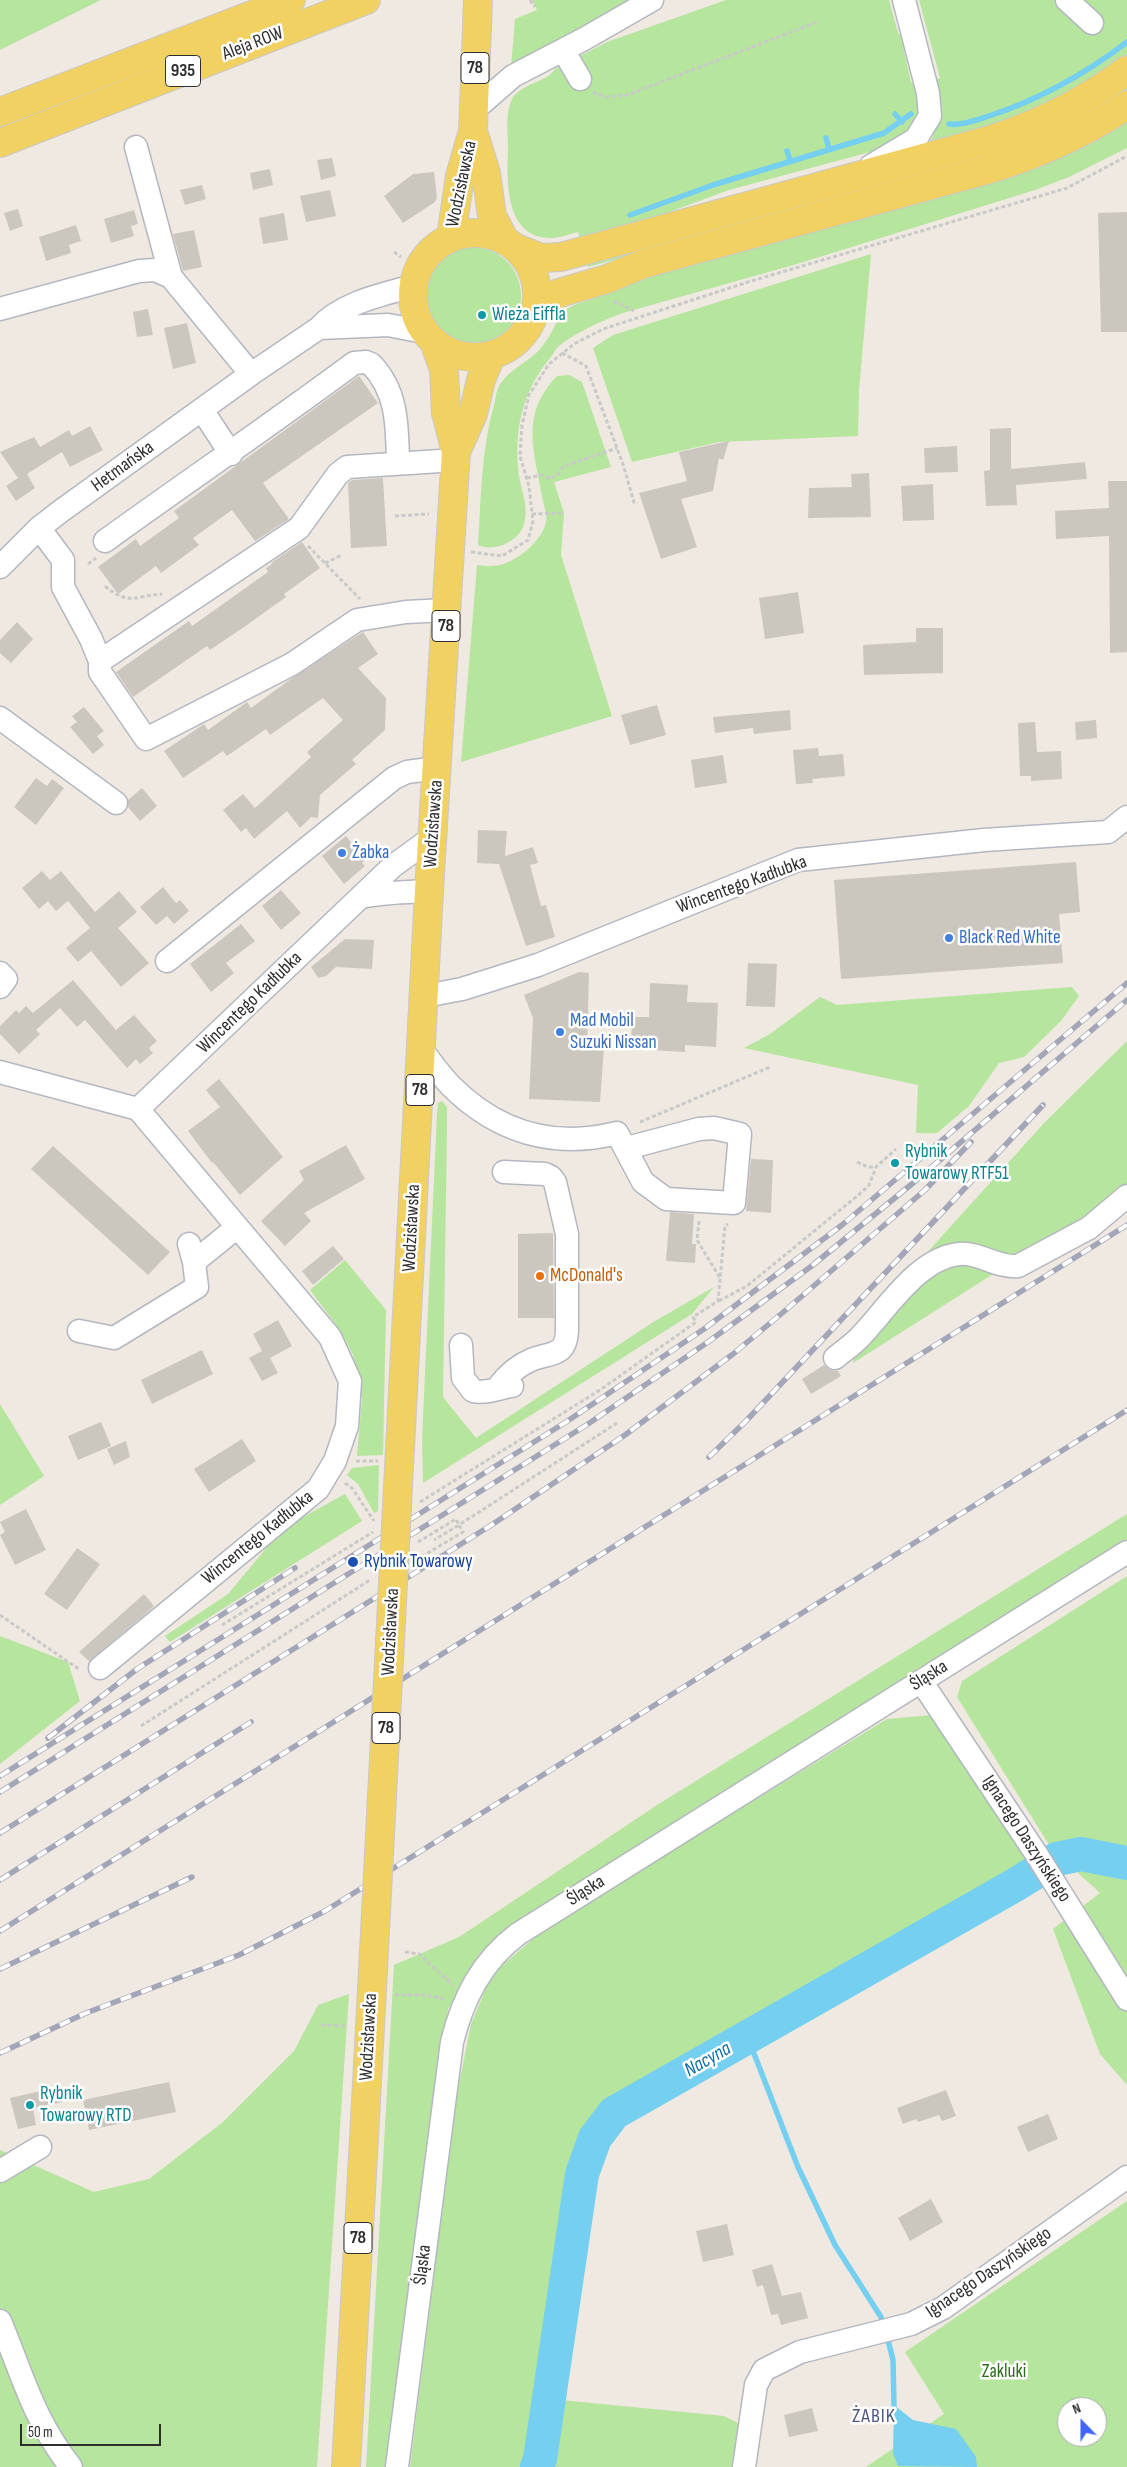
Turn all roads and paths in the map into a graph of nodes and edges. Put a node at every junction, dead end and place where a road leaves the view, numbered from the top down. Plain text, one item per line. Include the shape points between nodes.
1 (291, 0) edge
2 (366, 0) edge
3 (478, 0) edge
4 (530, 0) edge
5 (652, 0) edge
6 (904, 0) edge
7 (1067, 0) edge
8 (534, 7) dead end
9 (820, 21) dead end
10 (1092, 23) dead end
11 (563, 50) junction
12 (1127, 70) edge
13 (580, 79) joint
14 (1127, 105) edge
15 (0, 112) edge
16 (473, 120) junction
17 (0, 143) edge
18 (136, 147) dead end
19 (1127, 156) edge
20 (851, 178) junction
21 (451, 238) junction
22 (511, 244) junction
23 (394, 252) dead end
24 (401, 257) dead end
25 (171, 277) junction
26 (412, 286) junction
27 (536, 308) junction
28 (0, 309) edge
29 (319, 328) junction
30 (429, 338) junction
31 (562, 353) junction
32 (491, 356) junction
33 (251, 374) junction
34 (202, 410) junction
35 (617, 448) junction
36 (231, 454) junction
37 (456, 456) junction
38 (398, 462) junction
39 (527, 478) junction
40 (636, 506) dead end
41 (564, 513) dead end
42 (426, 514) dead end
43 (532, 514) junction
44 (394, 516) dead end
45 (39, 528) junction
46 (296, 530) junction
47 (105, 540) dead end
48 (450, 551) junction
49 (342, 556) dead end
50 (325, 563) junction
51 (0, 567) edge
52 (105, 586) dead end
53 (184, 604) junction
54 (446, 610) junction
55 (377, 616) junction
56 (100, 661) junction
57 (0, 718) edge
58 (438, 768) junction
59 (116, 803) dead end
60 (1127, 817) edge
61 (433, 838) junction
62 (430, 890) junction
63 (361, 897) junction
64 (167, 961) dead end
65 (0, 974) edge
66 (0, 987) edge
67 (425, 996) junction
68 (422, 1050) junction
69 (770, 1068) dead end
70 (0, 1072) edge
71 (138, 1109) junction
72 (622, 1140) junction
73 (896, 1149) dead end
74 (857, 1162) dead end
75 (876, 1167) junction
76 (504, 1172) dead end
77 (1127, 1196) edge
78 (701, 1200) junction
79 (731, 1222) dead end
80 (236, 1228) junction
81 (720, 1279) junction
82 (718, 1302) junction
83 (78, 1332) dead end
84 (461, 1345) dead end
85 (834, 1358) dead end
86 (393, 1454) junction
87 (332, 1467) junction
88 (418, 1503) dead end
89 (434, 1540) dead end
90 (410, 1548) dead end
91 (1127, 1552) edge
92 (0, 1615) edge
93 (222, 1625) dead end
94 (100, 1668) joint
95 (921, 1681) junction
96 (405, 1952) dead end
97 (425, 1995) dead end
98 (1127, 1999) edge
99 (465, 2002) junction
100 (371, 2010) junction
101 (321, 2025) dead end
102 (40, 2147) dead end
103 (0, 2171) edge
104 (1127, 2177) edge
105 (0, 2321) edge
106 (71, 2467) edge
107 (346, 2467) edge
108 (397, 2467) edge
109 (744, 2467) edge

1 - 15 main road, Aleja ROW / 935
2 - 17 main road, Aleja ROW / 935
3 - 16 main road, Wodzisławska / 78
4 - 8 path
5 - 11 street
6 - 20 street via 928,93 930,116 916,139
7 - 10 street
9 - 13 path via 627,95 598,95
11 - 13 street
11 - 16 street via 513,76
12 - 20 main road via 1077,103 1035,124 993,139
14 - 27 main road via 1082,132 1027,157 643,264 559,293
16 - 21 main road, Wodzisławska / 78 via 460,176
16 - 22 main road, Wodzisławska / 78 via 492,216
18 - 25 street
19 - 31 path via 1066,188 621,323
20 - 22 main road via 561,257 541,258
21 - 22 main road, 78 via 469,233 488,234
21 - 26 main road, 78 via 432,249 419,266
22 - 27 main road, 78 via 528,262 536,280
23 - 24 path
25 - 28 street via 155,270 139,271
25 - 33 street
26 - 29 street, Hetmańska via 354,304 328,318
26 - 30 main road, 78 via 416,318
27 - 32 main road, 78 via 520,338
29 - 30 street via 388,325
29 - 33 street, Hetmańska
30 - 32 main road, 78 via 452,354 471,358
30 - 37 main road, Wodzisławska / 78 via 444,370 446,413
31 - 35 path via 586,366
31 - 39 path via 549,364 529,395 522,424 520,456
32 - 37 main road, Wodzisławska / 78
33 - 34 street, Hetmańska
34 - 36 street
34 - 45 street, Hetmańska
35 - 39 path via 564,466 550,479 542,475
35 - 40 path
36 - 38 street via 354,364 366,362 376,369 394,403
36 - 47 street
37 - 38 street
37 - 48 main road, Wodzisławska / 78
38 - 46 street via 347,467 338,474
39 - 43 path
41 - 43 path
42 - 44 path
43 - 48 path via 528,540 502,556
45 - 51 street, Hetmańska
45 - 56 street via 63,560 63,587
46 - 50 path
46 - 53 street
48 - 54 main road, Wodzisławska / 78
49 - 50 path
50 - 55 path
52 - 53 path via 118,597 169,594
53 - 56 street
54 - 55 street
54 - 58 main road, Wodzisławska / 78
55 - 56 street via 357,620 292,664 146,739 100,672
57 - 59 street
58 - 61 main road, Wodzisławska / 78
58 - 64 street, Wodzisławska via 407,772 394,778
60 - 67 street, Wincentego Kadłubka via 1108,832 984,840 798,860 538,965
61 - 62 main road, Wodzisławska / 78
61 - 63 street, Wincentego Kadłubka via 406,854
62 - 63 street via 385,892
62 - 67 main road, Wodzisławska / 78
63 - 71 street, Wincentego Kadłubka
65 - 66 street via 6,979
67 - 68 main road, Wodzisławska / 78
68 - 72 street via 450,1085 473,1106 514,1130 537,1136
68 - 86 main road, Wodzisławska / 78
69 - 72 path via 684,1102
70 - 71 street
71 - 80 street, Wincentego Kadłubka
72 - 78 street via 643,1182 666,1199
72 - 78 street via 714,1128 740,1134 734,1203
73 - 75 path
74 - 75 path
75 - 82 path via 869,1185 862,1192 747,1286
76 - 84 street via 545,1174 551,1177 558,1192 567,1234 567,1339 533,1376 519,1384 488,1392 472,1391 466,1386
77 - 85 street via 1088,1228 1018,1266 1007,1267 970,1254 945,1258 912,1279 861,1337
78 - 81 path via 697,1240
79 - 81 path via 725,1226
80 - 83 street via 192,1253 197,1287 114,1338
80 - 87 street, Wincentego Kadłubka via 330,1337 350,1381 347,1426
81 - 82 path
82 - 88 path via 694,1317 696,1322 600,1390
86 - 87 path
86 - 100 main road, Wodzisławska / 78, bridge
87 - 93 path via 352,1488 378,1528
87 - 94 street, Wincentego Kadłubka via 318,1489
89 - 90 path via 459,1524 456,1519
91 - 95 street, Śląska
92 - 94 path via 82,1671
95 - 98 street, Ignacego Daszyńskiego via 1037,1855
95 - 99 street, Śląska via 518,1934 489,1961
96 - 99 path via 419,1954 434,1966
97 - 100 path
99 - 108 street, Śląska via 450,2051
100 - 101 path
100 - 107 main road, Wodzisławska / 78
102 - 103 street
104 - 109 street, Ignacego Daszyńskiego via 943,2308 911,2324 800,2352 764,2370 756,2385
105 - 106 street via 38,2416

